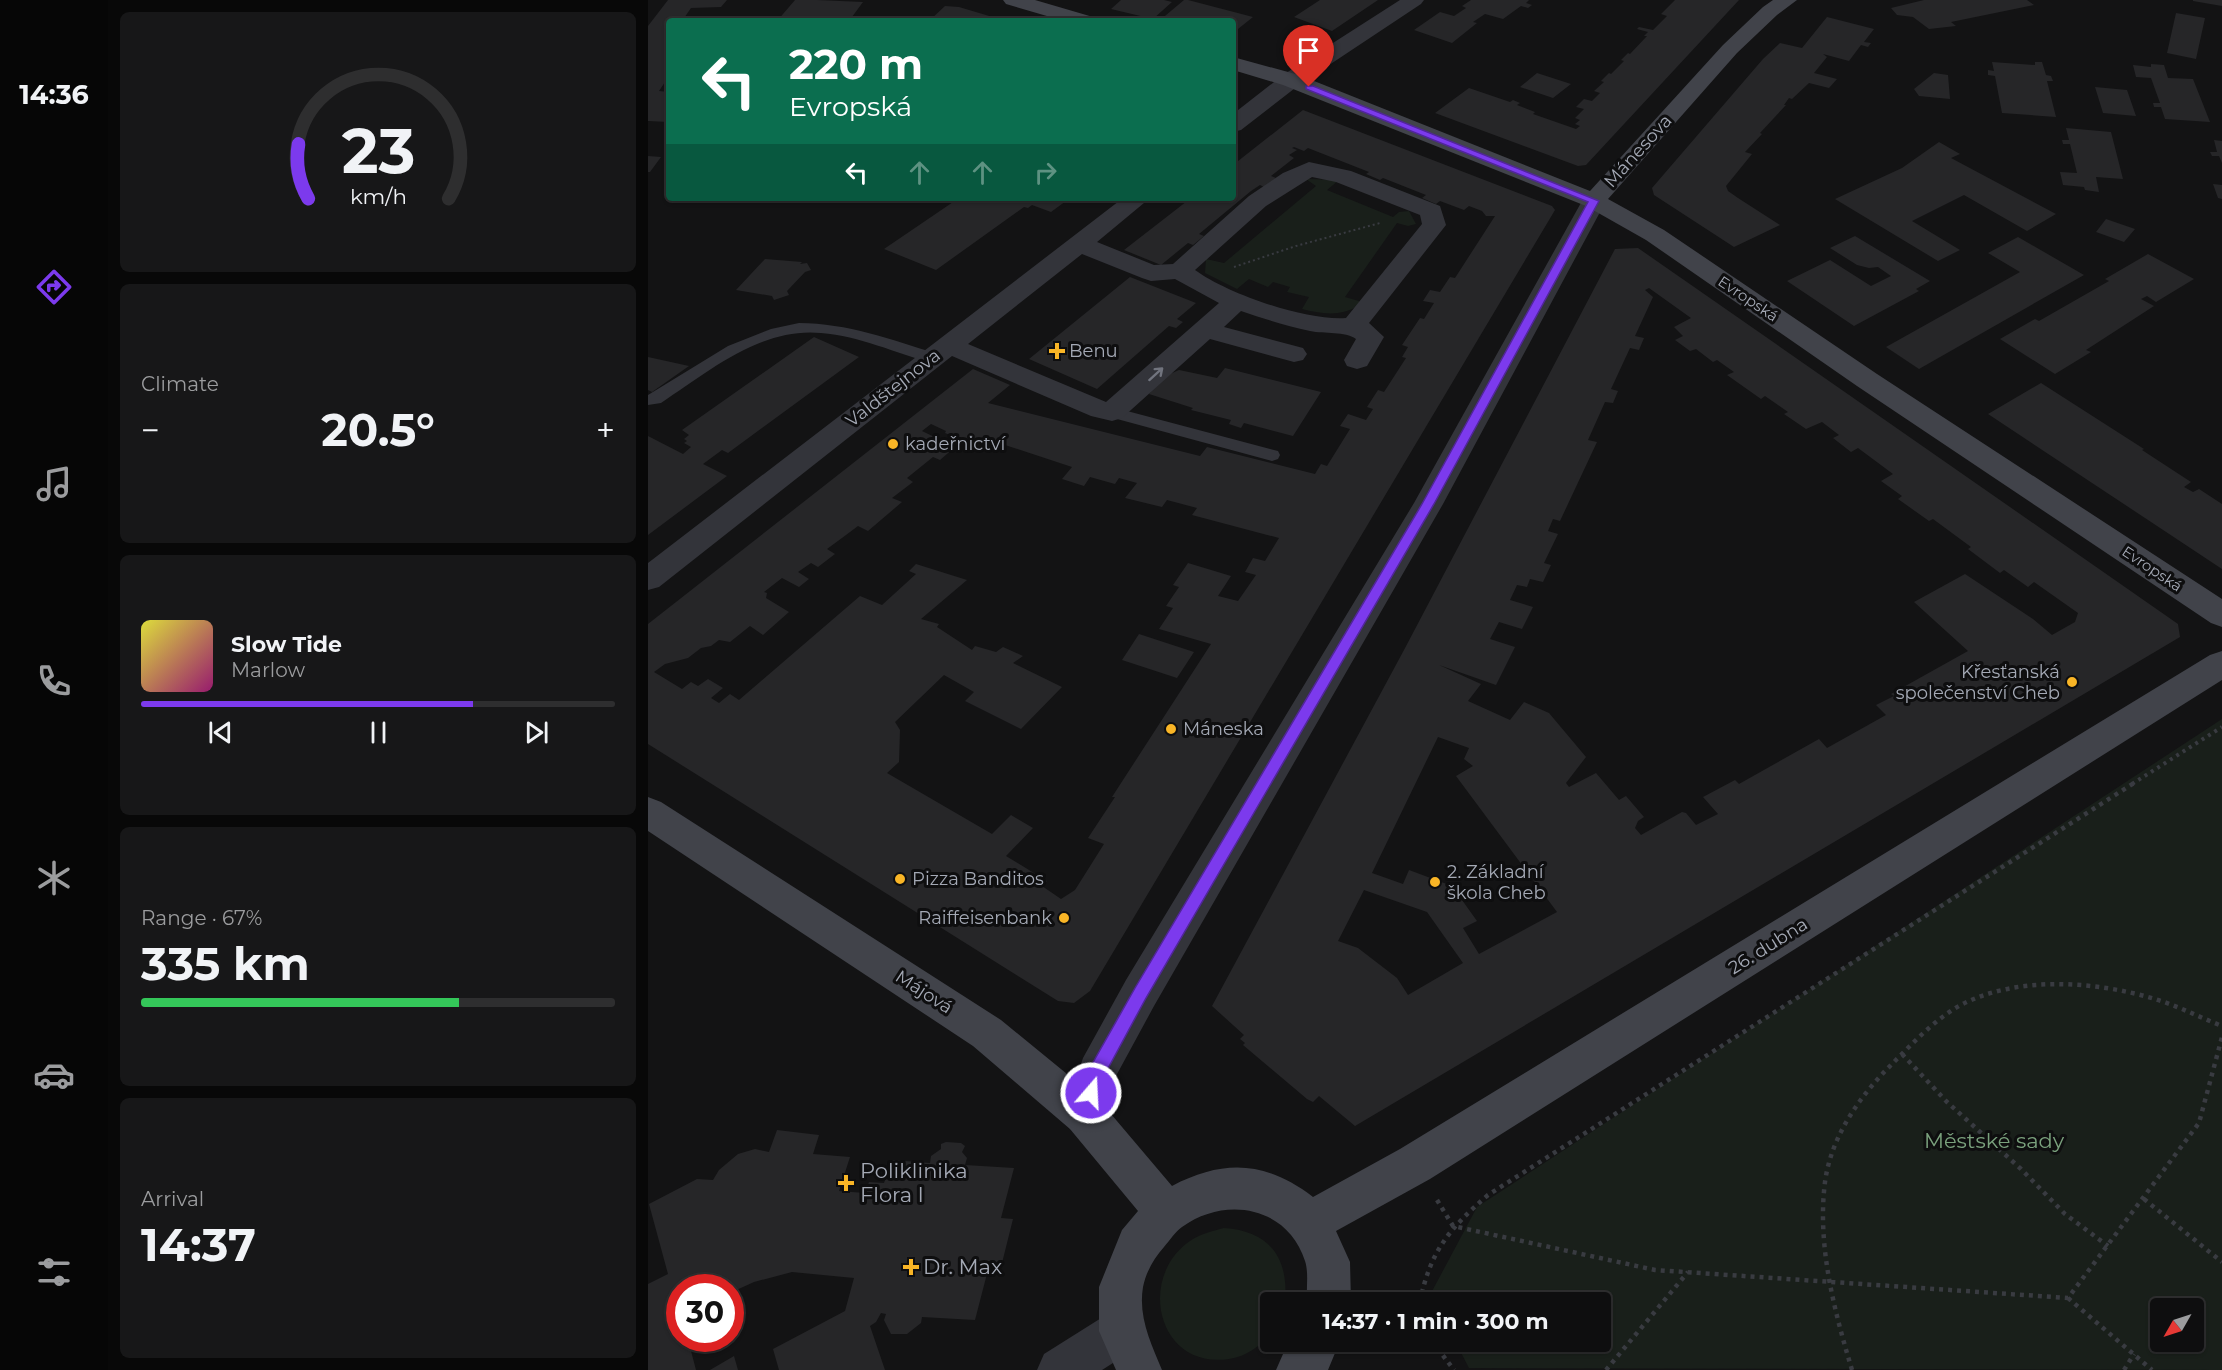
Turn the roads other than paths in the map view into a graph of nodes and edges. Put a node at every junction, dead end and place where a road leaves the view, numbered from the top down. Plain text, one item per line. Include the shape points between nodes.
1 (1013, 0) edge
2 (1414, 0) edge
3 (1787, 0) edge
4 (1076, 18) edge
5 (1236, 64) edge
6 (1291, 80) junction
7 (1236, 123) edge
8 (1134, 201) edge
9 (1594, 201) junction
10 (1079, 244) junction
11 (1183, 274) junction
12 (1237, 302) junction
13 (1354, 326) junction
14 (1206, 330) junction
15 (940, 351) junction
16 (1294, 354) dead end
17 (1357, 360) dead end
18 (648, 400) edge
19 (1112, 412) junction
20 (1272, 454) dead end
21 (648, 579) edge
22 (2222, 615) edge
23 (2222, 664) edge
24 (648, 812) edge
25 (1085, 1115) junction
26 (1166, 1212) junction
27 (1310, 1222) junction
28 (1329, 1292) edge
29 (1130, 1351) edge
30 (1060, 1370) edge

1 - 4 street
2 - 6 street
3 - 9 street, Mánesova via 1770,10 1730,49
5 - 6 street, Evropská
6 - 7 street
6 - 9 street, Evropská
8 - 10 street, Valdštejnova
9 - 22 street, Evropská via 1655,235
9 - 25 street, Mánesova via 1428,504 1097,1071
10 - 11 street via 1151,273
10 - 15 street, Valdštejnova
11 - 12 street
11 - 13 street via 1244,213 1294,175 1309,169 1343,176 1431,211 1434,225
12 - 13 street via 1327,326
12 - 14 street
13 - 17 street via 1371,338
14 - 16 street
19 -> 14 street
15 - 18 lane via 846,332 794,328 755,339
15 - 19 street
15 - 21 street, Valdštejnova
19 - 20 lane
23 - 27 street, 26. dubna via 1415,1164
24 - 25 street, Májová via 987,1033
25 - 26 street, Májová
26 - 27 street via 1202,1193 1242,1187 1279,1198
26 - 29 street via 1137,1245 1121,1287
27 - 28 street via 1328,1262
29 - 30 street

